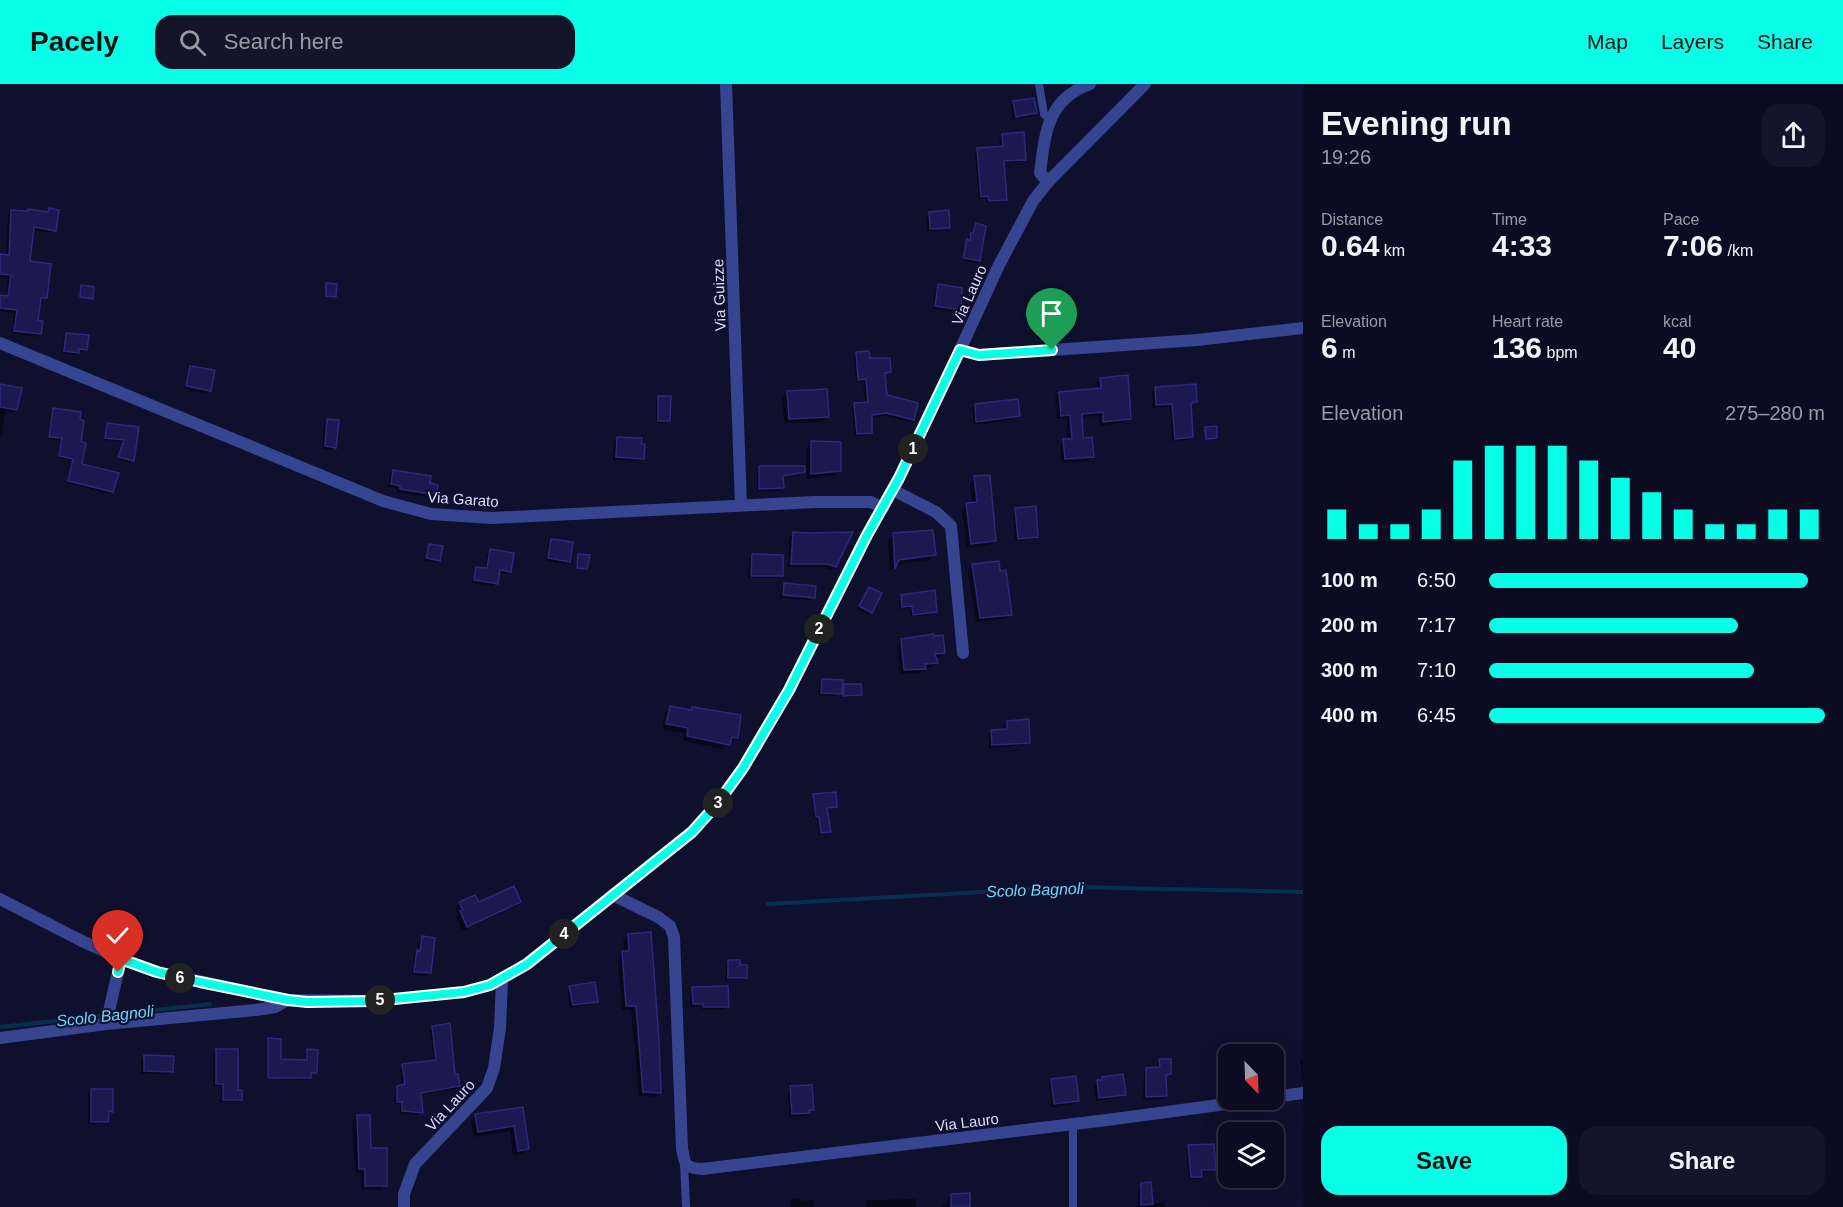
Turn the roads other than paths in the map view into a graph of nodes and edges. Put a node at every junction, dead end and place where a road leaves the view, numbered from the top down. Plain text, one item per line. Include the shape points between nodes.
1 (726, 84) edge
2 (1039, 84) edge
3 (1090, 84) edge
4 (1143, 84) edge
5 (1050, 120) junction
6 (1048, 182) junction
7 (1303, 328) edge
8 (0, 343) edge
9 (960, 350) junction
10 (892, 490) junction
11 (741, 505) junction
12 (883, 508) junction
13 (963, 653) dead end
14 (613, 895) junction
15 (0, 899) edge
16 (121, 959) junction
17 (502, 980) junction
18 (288, 1000) junction
19 (106, 1024) junction
20 (0, 1038) edge
21 (1303, 1093) edge
22 (1284, 1096) edge
23 (1218, 1105) edge
24 (1073, 1124) junction
25 (684, 1163) junction
26 (404, 1207) edge
27 (686, 1207) edge
28 (1073, 1207) edge

1 - 11 street, Via Guizze
2 - 5 lane via 1044,114
3 - 5 street via 1065,97
4 - 6 street, Via Lauro
5 - 6 street via 1040,174
6 - 9 street, Via Lauro via 1013,237
7 - 9 street via 1197,340 979,355
8 - 11 street, Via Garato via 383,501 431,514 492,518
9 - 10 street, Via Lauro
10 - 12 street, Via Lauro
10 - 13 street via 936,512 951,525
11 - 12 street, Via Garato via 871,502
12 - 14 street, Via Lauro via 789,690 743,768 692,832
14 - 17 street, Via Lauro
14 - 25 street via 658,917 670,926 674,937
15 - 16 street, Via Lauro
16 - 18 street, Via Lauro via 157,972
16 - 19 street
17 - 18 street, Via Lauro via 477,990 444,995 374,1001
17 - 26 street, Via Lauro via 496,1058 487,1088 415,1164 404,1194
18 - 19 street, Via Lauro via 256,1010
19 - 20 street, Via Lauro
21 - 22 street
23 - 24 street, Via Lauro
24 - 25 street, Via Lauro via 702,1169
24 - 28 lane
25 - 27 lane

